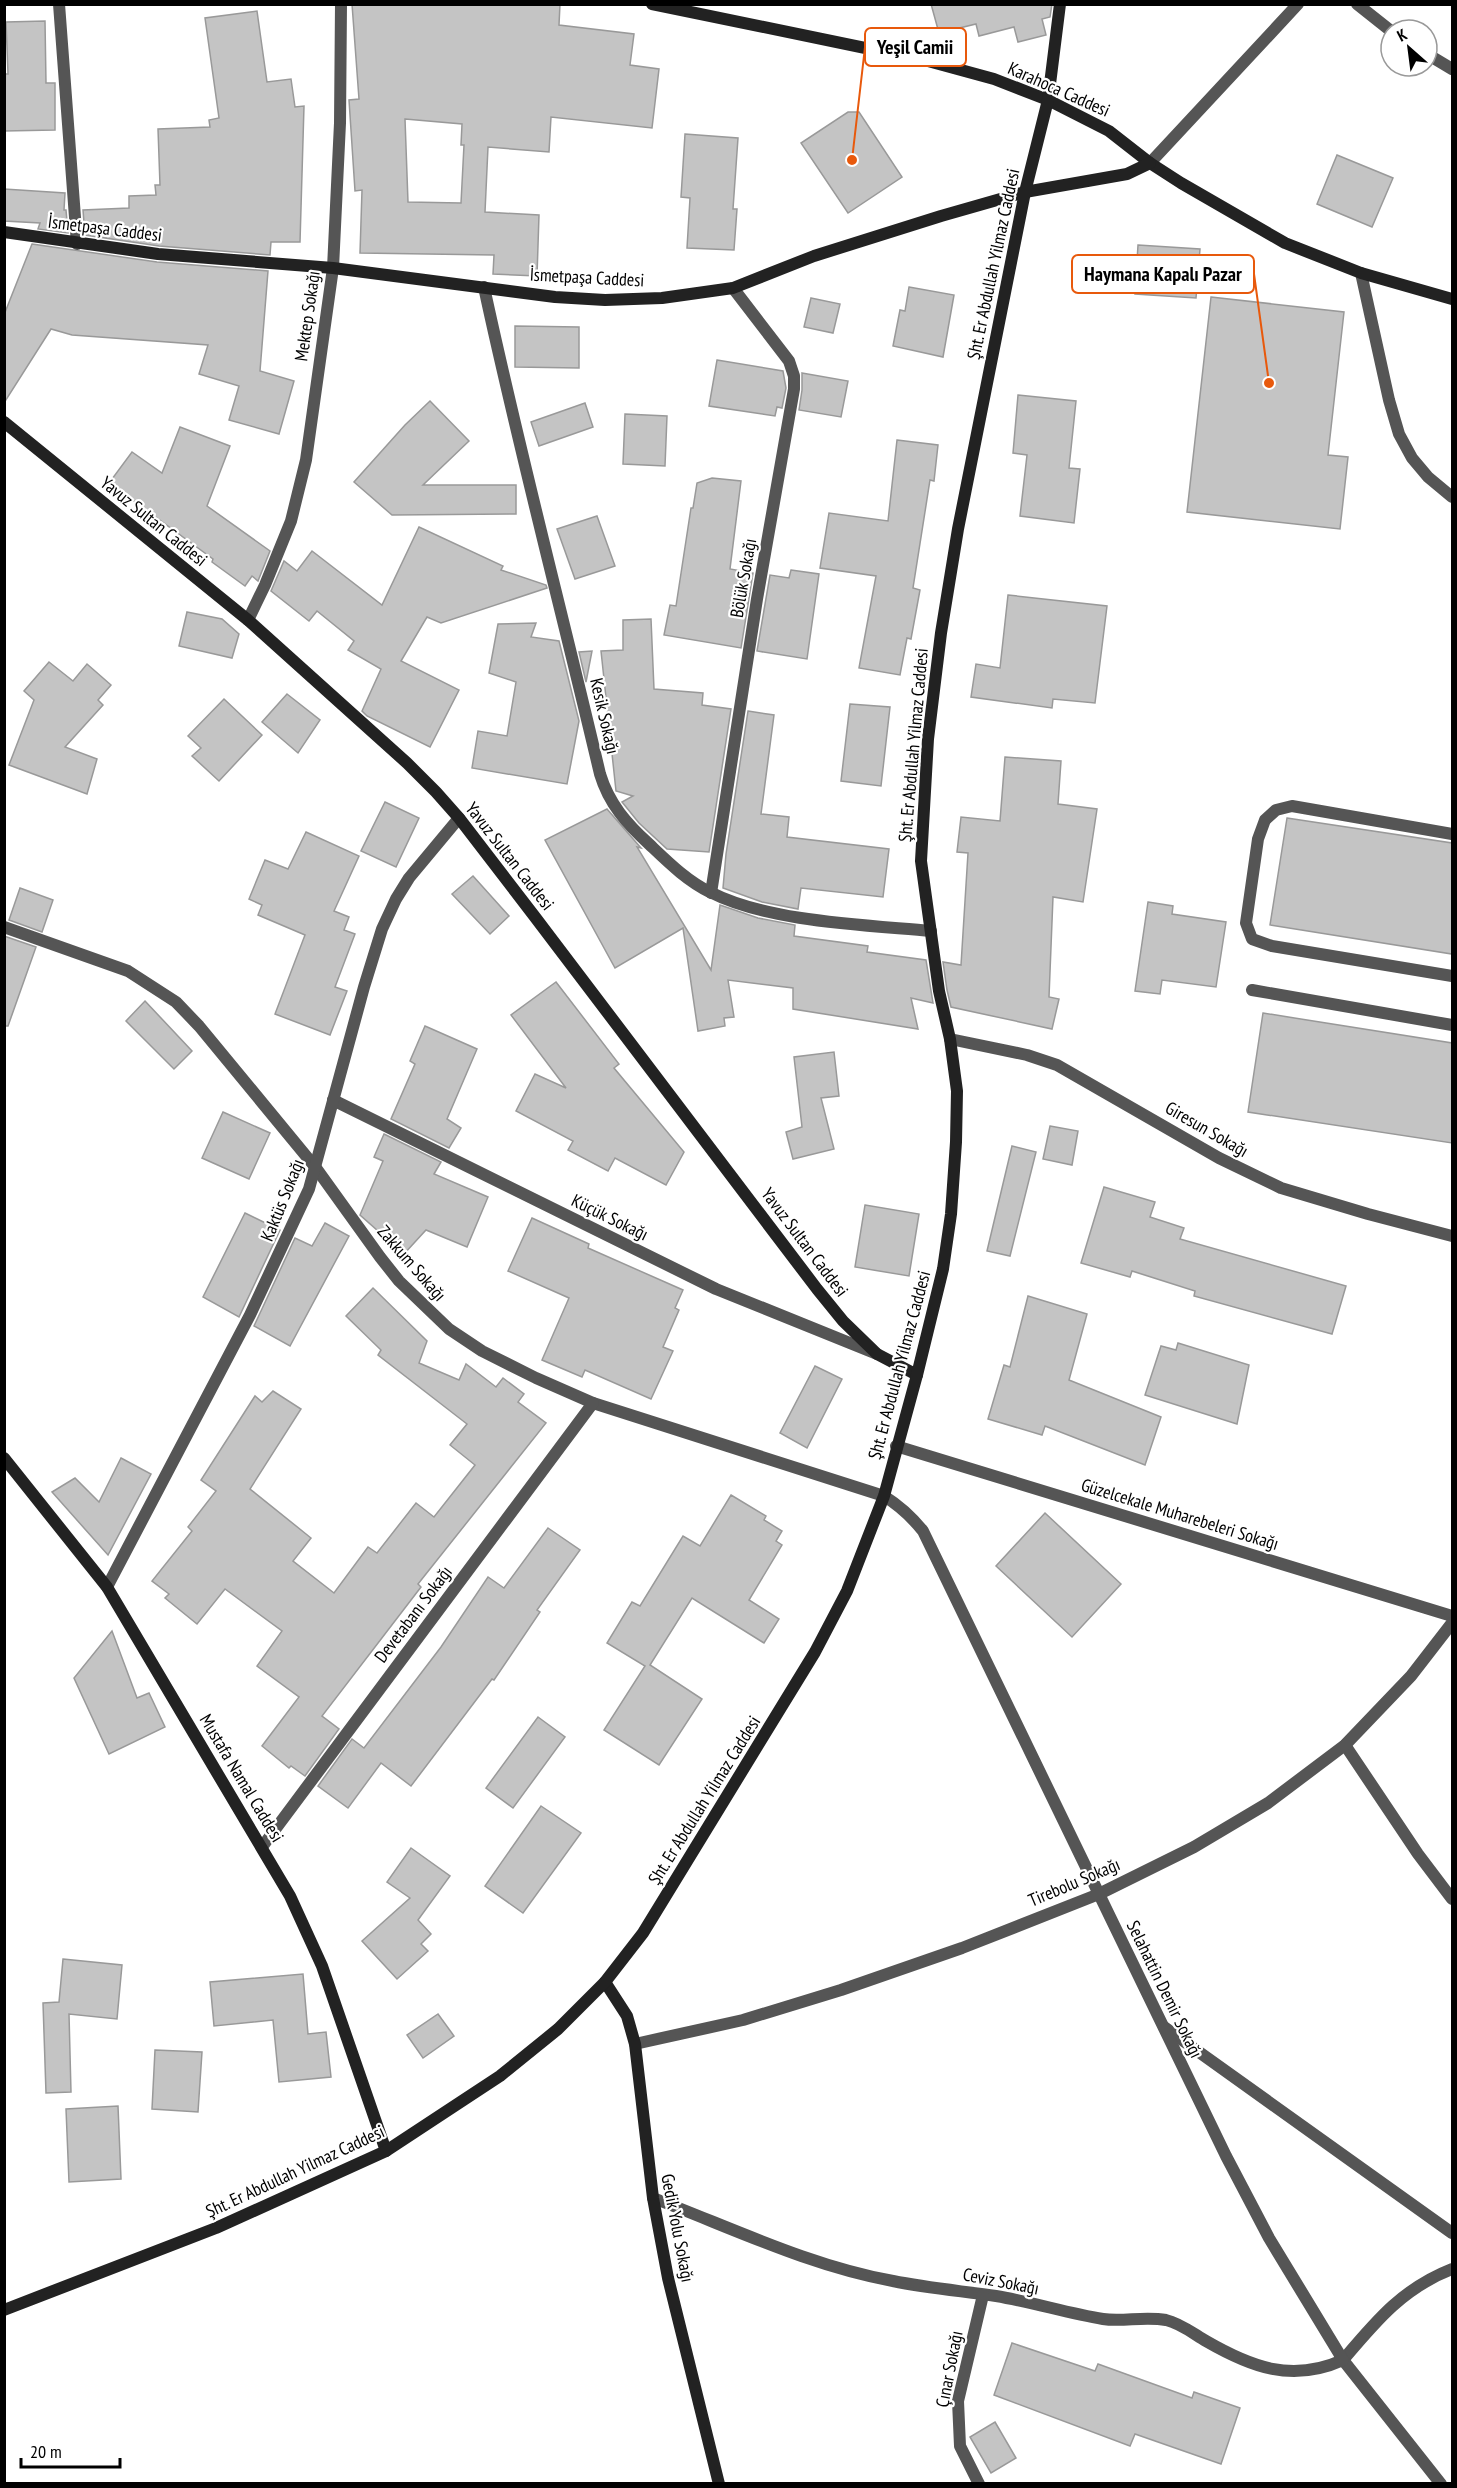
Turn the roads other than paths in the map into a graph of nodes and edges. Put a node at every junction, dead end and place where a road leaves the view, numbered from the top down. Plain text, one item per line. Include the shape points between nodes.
1 (58, 4) edge
2 (341, 4) edge
3 (652, 4) edge
4 (1060, 4) edge
5 (1298, 4) edge
6 (1357, 4) edge
7 (1379, 21) edge
8 (1439, 61) edge
9 (1452, 69) edge
10 (1048, 100) junction
11 (1150, 163) junction
12 (1025, 192) junction
13 (4, 232) edge
14 (77, 244) junction
15 (333, 268) junction
16 (1360, 273) junction
17 (484, 287) junction
18 (733, 288) junction
19 (1452, 299) edge
20 (4, 422) edge
21 (1452, 497) edge
22 (248, 620) junction
23 (459, 818) junction
24 (1452, 834) edge
25 (711, 893) junction
26 (4, 927) edge
27 (931, 932) junction
28 (1452, 976) edge
29 (1252, 990) dead end
30 (1452, 1025) edge
31 (950, 1039) junction
32 (333, 1100) junction
33 (316, 1168) junction
34 (1452, 1236) edge
35 (877, 1354) junction
36 (917, 1374) junction
37 (593, 1402) junction
38 (896, 1446) junction
39 (4, 1458) edge
40 (884, 1496) junction
41 (107, 1587) junction
42 (1452, 1616) edge
43 (1452, 1623) edge
44 (1345, 1744) junction
45 (262, 1847) junction
46 (1099, 1894) junction
47 (1452, 1899) edge
48 (605, 1982) junction
49 (1164, 2027) junction
50 (635, 2044) junction
51 (386, 2151) junction
52 (653, 2198) junction
53 (1452, 2233) edge
54 (1452, 2269) edge
55 (983, 2295) junction
56 (4, 2310) edge
57 (1343, 2360) junction
58 (719, 2484) edge
59 (979, 2484) edge
60 (1441, 2484) edge

1 - 14 street
2 - 15 street, Mektep Sokağı
3 - 10 street, Karahoca Caddesi via 928,61 994,79
4 - 10 street, Şht. Er Abdullah Yilmaz Caddesi
5 - 11 street
6 - 7 street
8 - 9 street
10 - 11 street, Karahoca Caddesi via 1109,131
10 - 12 street, Şht. Er Abdullah Yilmaz Caddesi
11 - 12 street, İsmetpaşa Caddesi via 1127,174
11 - 16 street, Karahoca Caddesi via 1285,243
12 - 18 street, İsmetpaşa Caddesi via 814,256
12 - 27 street, Şht. Er Abdullah Yilmaz Caddesi via 940,633 922,820 921,861
13 - 14 street, İsmetpaşa Caddesi
14 - 15 street, İsmetpaşa Caddesi
15 - 17 street, İsmetpaşa Caddesi
15 - 22 street, Mektep Sokağı via 299,490 279,553
16 - 19 street, Karahoca Caddesi
16 - 21 street via 1399,434 1412,458
17 - 18 street, İsmetpaşa Caddesi via 605,300 662,298
17 - 25 street, Kesik Sokağı via 507,396 606,795 637,833 688,879
18 - 25 street, Bölük Sokağı via 789,361 794,389
20 - 22 street, Yavuz Sultan Caddesi
22 - 23 street, Yavuz Sultan Caddesi via 407,763
23 - 32 street, Kaktüs Sokağı via 409,878 382,929
23 - 35 street, Yavuz Sultan Caddesi via 817,1289 843,1322
24 - 28 street via 1292,806 1276,810 1265,820 1258,839 1246,923 1252,939 1272,946
25 - 27 street, Kesik Sokağı via 786,914
26 - 33 street, Zakkum Sokağı via 128,971 176,1002
27 - 31 street, Şht. Er Abdullah Yilmaz Caddesi
29 - 30 street
31 - 34 street, Giresun Sokağı via 1057,1065 1219,1158 1281,1188
31 - 36 street, Şht. Er Abdullah Yilmaz Caddesi via 957,1091 951,1214 943,1269
32 - 33 street, Kaktüs Sokağı
32 - 35 street, Küçük Sokağı via 716,1289
33 - 37 street, Zakkum Sokağı via 380,1257 449,1329 482,1351
33 - 41 street, Kaktüs Sokağı via 300,1214 250,1315
35 - 36 street, Yavuz Sultan Caddesi
36 - 38 street, Şht. Er Abdullah Yilmaz Caddesi
37 - 40 street, Zakkum Sokağı
37 - 45 street, Devetabanı Sokağı
38 - 40 street, Şht. Er Abdullah Yilmaz Caddesi
38 - 42 street, Güzelcekale Muharebeleri Sokağı
39 - 41 street, Mustafa Namal Caddesi
40 - 46 street, Selahattin Demir Sokağı via 901,1506 923,1531
40 - 48 street, Şht. Er Abdullah Yilmaz Caddesi via 847,1591 815,1652 643,1933
41 - 45 street, Mustafa Namal Caddesi
43 - 44 street, Tirebolu Sokağı via 1411,1676
44 - 46 street, Tirebolu Sokağı via 1268,1803 1194,1847
44 - 47 street
45 - 51 street, Mustafa Namal Caddesi via 322,1966
46 - 49 street, Selahattin Demir Sokağı
46 - 50 street, Tirebolu Sokağı via 841,1990 742,2020
48 - 50 street, Gedik Yolu Sokağı via 627,2016
48 - 51 street, Şht. Er Abdullah Yilmaz Caddesi via 558,2029 500,2076
49 - 53 street
49 - 57 street, Selahattin Demir Sokağı via 1269,2238
50 - 52 street, Gedik Yolu Sokağı
51 - 56 street, Şht. Er Abdullah Yilmaz Caddesi via 216,2228
52 - 55 street, Ceviz Sokağı via 848,2271
52 - 58 street, Gedik Yolu Sokağı via 668,2278
54 - 57 street via 1404,2295
55 - 57 street, Ceviz Sokağı via 1106,2320 1149,2317 1170,2321 1247,2363 1276,2370 1304,2372
55 - 59 street, Çınar Sokağı via 958,2401 960,2446
57 - 60 street, Selahattin Demir Sokağı

